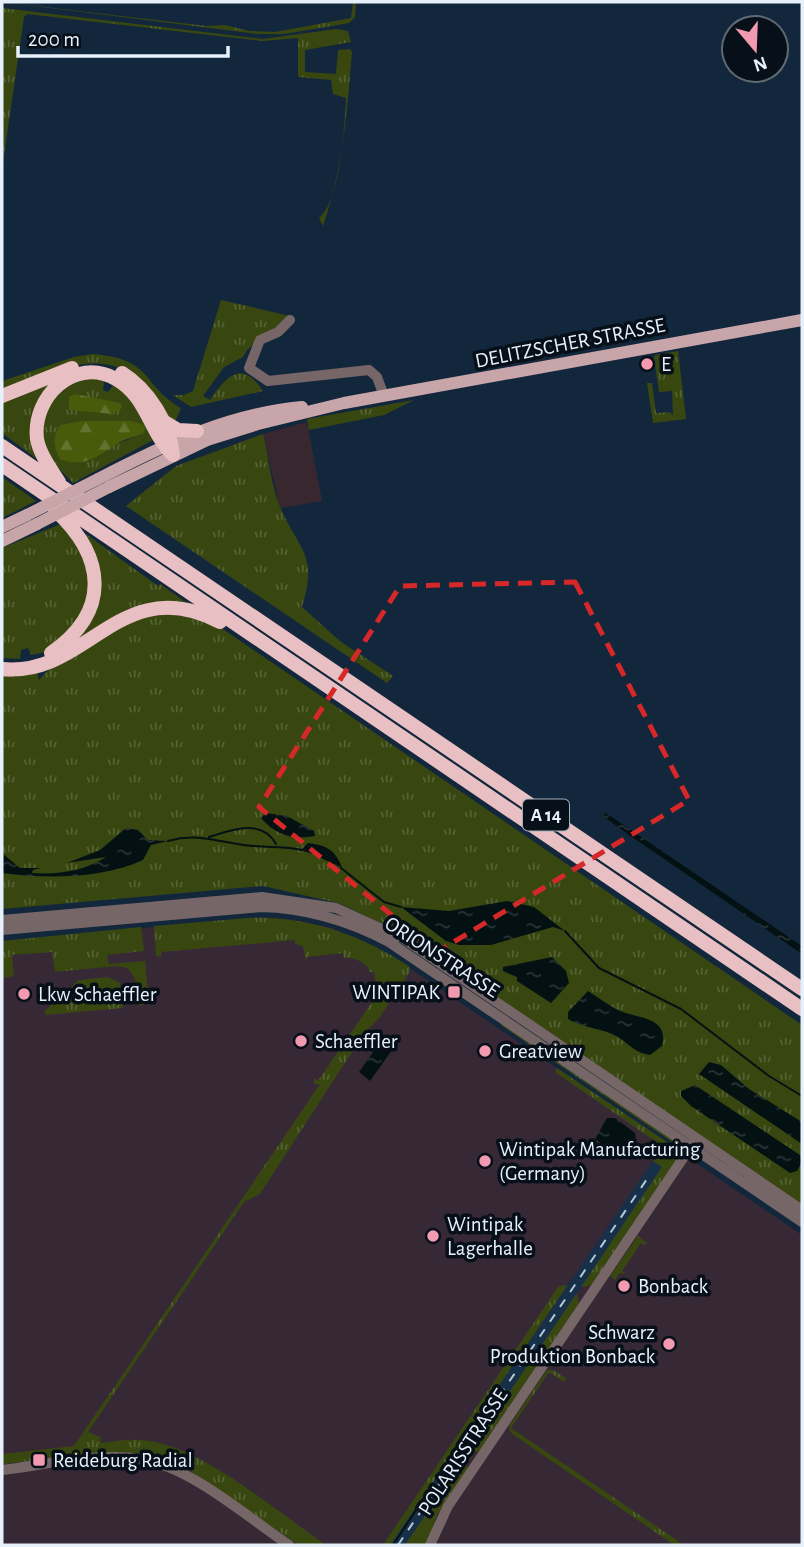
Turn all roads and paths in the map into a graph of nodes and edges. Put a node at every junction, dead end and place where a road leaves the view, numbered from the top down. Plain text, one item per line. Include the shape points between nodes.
1 (290, 320) dead end
2 (802, 320) edge
3 (2, 396) edge
4 (384, 396) junction
5 (344, 403) junction
6 (162, 420) junction
7 (197, 431) junction
8 (2, 446) edge
9 (169, 447) junction
10 (2, 465) edge
11 (20, 478) junction
12 (104, 483) junction
13 (62, 487) junction
14 (2, 527) edge
15 (2, 541) edge
16 (272, 649) junction
17 (2, 662) edge
18 (2, 669) edge
19 (2, 920) edge
20 (2, 930) edge
21 (802, 989) edge
22 (802, 1009) edge
23 (694, 1143) junction
24 (802, 1210) edge
25 (802, 1223) edge
26 (2, 1470) edge
27 (289, 1545) edge
28 (430, 1545) edge

1 - 4 street via 260,340 249,368 268,381 369,370
2 - 4 main road, DELITZSCHER STRASSE
3 - 6 highway via 71,368 100,366 124,373 139,385
4 - 5 main road, DELITZSCHER STRASSE
5 - 7 main road via 259,413
5 - 9 main road
6 - 7 highway via 175,429
6 - 9 highway
7 - 9 main road
8 - 13 highway, A 14
9 - 12 main road
9 - 13 highway via 139,402 117,380 91,373 63,381 49,393 37,427 39,448
10 - 11 highway, A 14
11 - 16 highway, A 14
11 - 17 highway via 81,536 94,580 86,617 72,636 39,658
12 - 14 main road, bridge
12 - 15 main road, bridge
13 - 21 highway, A 14
16 - 18 highway via 210,617 162,608 125,616 41,667
16 - 22 highway, A 14
19 - 23 street, ORIONSTRASSE via 250,897 337,908 404,939
20 - 23 street, ORIONSTRASSE via 261,907 347,923 389,942
23 - 24 street, ORIONSTRASSE
23 - 25 street, ORIONSTRASSE
23 - 28 street, POLARISSTRASSE via 448,1506
26 - 27 street via 121,1457 154,1461 187,1476

